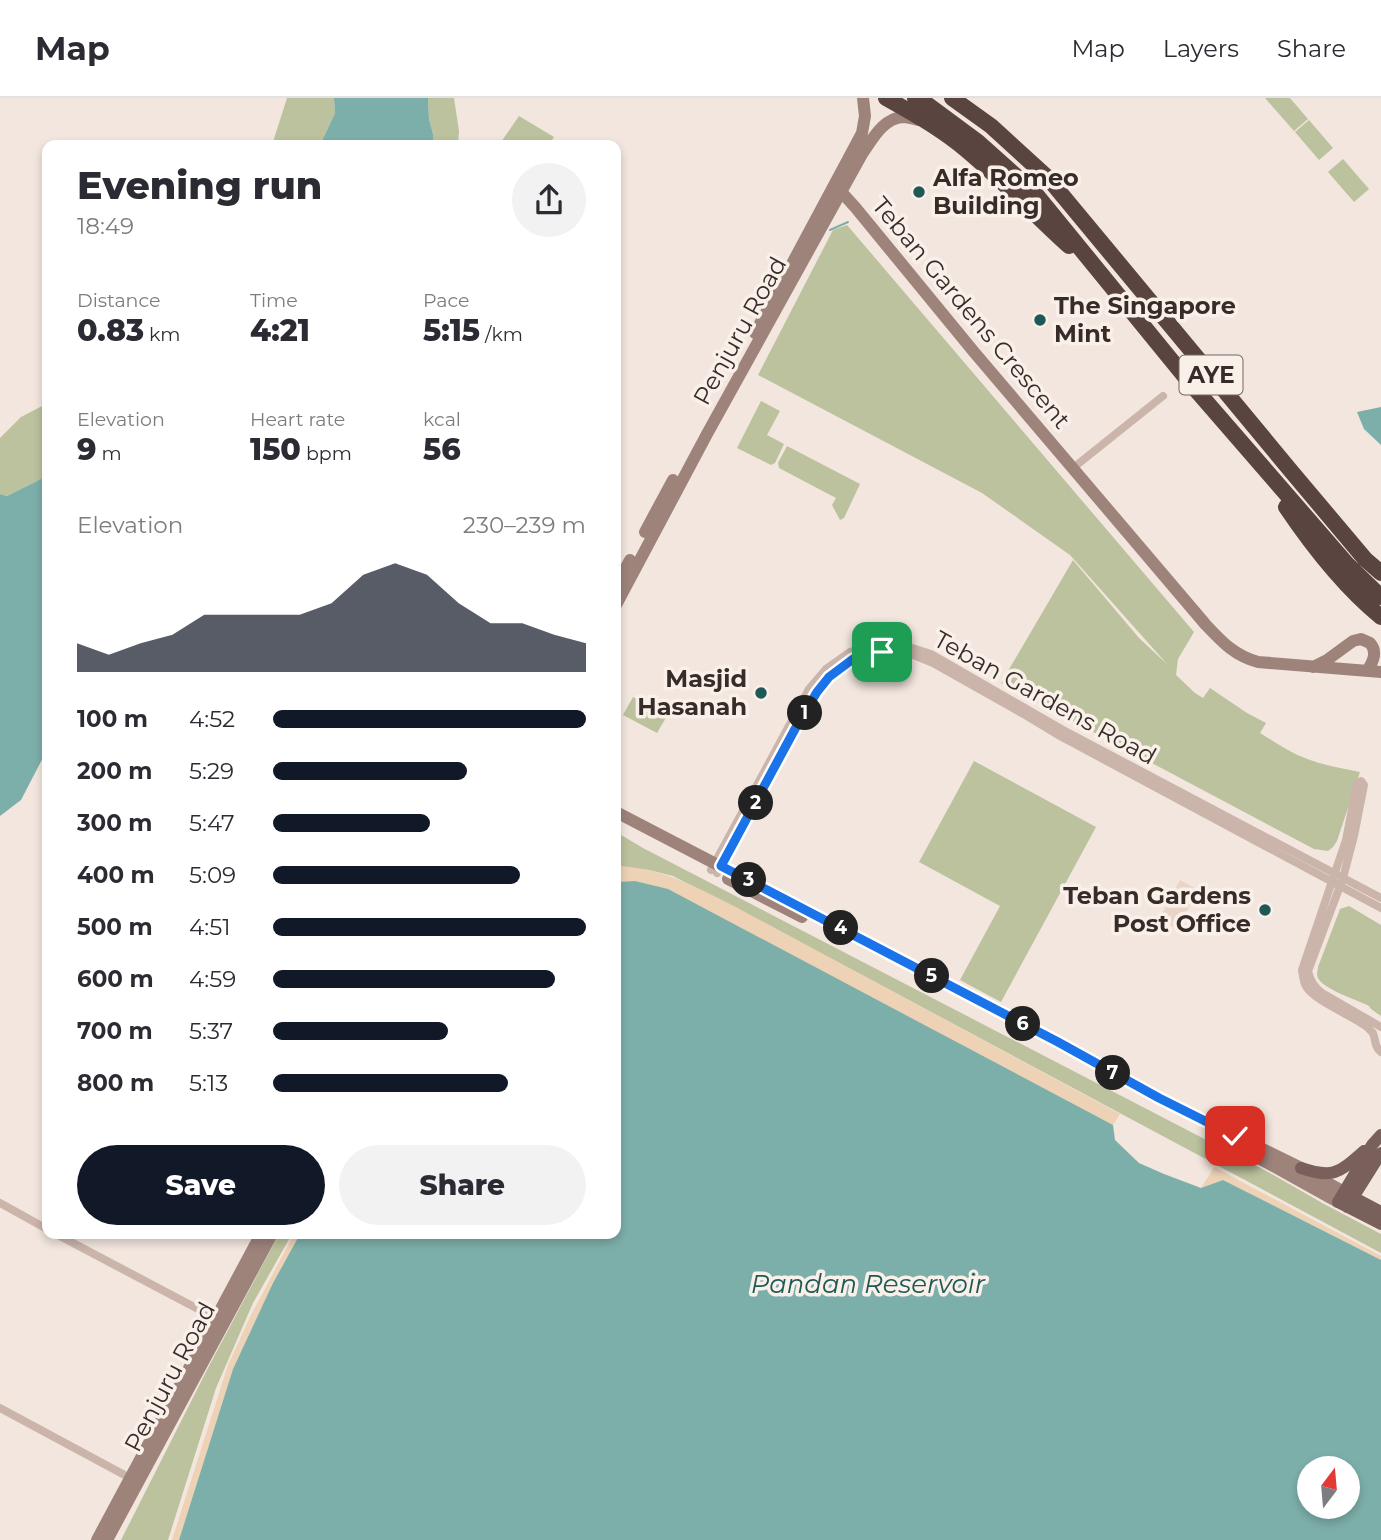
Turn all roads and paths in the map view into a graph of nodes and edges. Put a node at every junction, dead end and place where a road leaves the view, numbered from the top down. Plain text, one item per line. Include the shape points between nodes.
1 (863, 98) edge
2 (886, 98) edge
3 (915, 98) edge
4 (952, 98) edge
5 (930, 123) junction
6 (852, 174) junction
7 (838, 189) junction
8 (855, 207) junction
9 (831, 211) junction
10 (1083, 254) junction
11 (1163, 396) dead end
12 (1243, 444) junction
13 (692, 454) junction
14 (1073, 468) junction
15 (1373, 561) edge
16 (1381, 573) edge
17 (621, 577) edge
18 (621, 595) edge
19 (1381, 597) edge
20 (1381, 617) edge
21 (1312, 667) junction
22 (1367, 671) junction
23 (1381, 672) edge
24 (621, 814) edge
25 (621, 823) edge
26 (716, 868) junction
27 (1337, 880) junction
28 (1381, 898) edge
29 (1381, 908) edge
30 (1381, 1027) edge
31 (1381, 1052) edge
32 (1378, 1144) edge
33 (1301, 1168) junction
34 (1346, 1199) junction
35 (0, 1203) edge
36 (1381, 1212) edge
37 (1381, 1224) edge
38 (42, 1226) edge
39 (65, 1239) edge
40 (259, 1239) edge
41 (269, 1239) edge
42 (219, 1320) junction
43 (0, 1408) edge
44 (133, 1480) junction
45 (97, 1540) edge
46 (107, 1540) edge

1 - 7 main road, Penjuru Road via 862,133
2 - 5 highway
3 - 10 highway, AYE via 978,142 1025,185
4 - 15 highway, AYE via 1048,178
5 - 6 main road, Penjuru Road via 903,117 884,125
5 - 10 highway via 958,142 1075,252
6 - 7 main road, Penjuru Road
6 - 8 main road
7 - 8 main road, Teban Gardens Crescent
7 - 9 main road, Penjuru Road
7 - 13 main road, Penjuru Road
8 - 9 main road
8 - 14 main road, Teban Gardens Crescent
9 - 13 main road, Penjuru Road
10 - 12 highway, AYE
11 - 14 street
12 - 19 highway, AYE
12 - 20 highway via 1309,541
13 - 17 main road, Penjuru Road
13 - 18 main road, Penjuru Road
14 - 21 main road, Teban Gardens Crescent via 1226,646 1258,663
15 - 16 highway, AYE
21 - 22 main road, Teban Gardens Crescent
21 - 22 main road via 1361,639 1374,651
22 - 23 main road, Teban Gardens Crescent
24 - 26 main road
25 - 26 main road
26 - 27 street, Teban Gardens Road via 809,688 850,652 885,644 931,654 1061,733
26 - 33 main road
26 - 34 main road via 1248,1153
27 - 27 street via 1357,783 1361,781 1356,829
27 - 28 street, Teban Gardens Road
27 - 29 street, Teban Gardens Road
27 - 30 street via 1308,971 1310,980 1322,993
27 - 31 street via 1303,980 1315,996 1367,1027
32 - 33 main road via 1331,1173 1321,1175
32 - 34 main road
33 - 34 main road
34 - 36 main road
34 - 37 main road
35 - 38 street
39 - 42 street
40 - 42 main road, Penjuru Road
41 - 42 main road, Penjuru Road
42 - 44 main road, Penjuru Road
43 - 44 street
44 - 45 main road, Penjuru Road
44 - 46 main road, Penjuru Road

